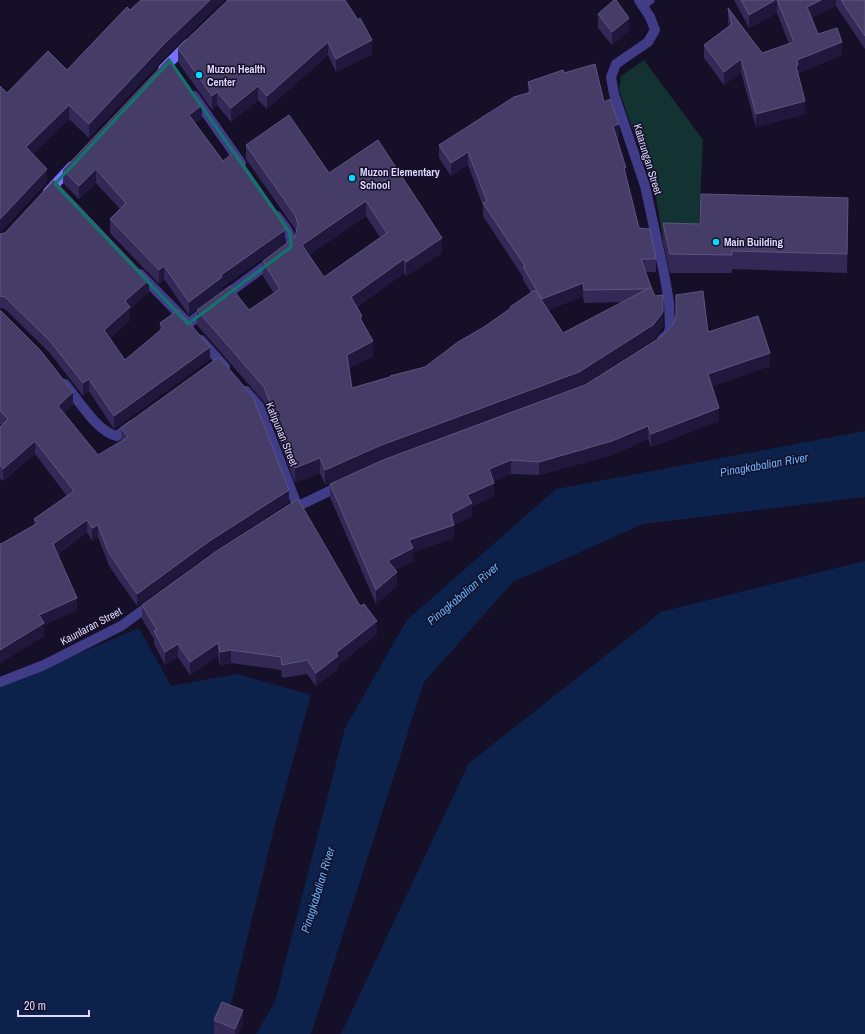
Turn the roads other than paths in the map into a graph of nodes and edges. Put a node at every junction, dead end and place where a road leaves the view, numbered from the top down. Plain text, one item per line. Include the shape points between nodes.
1 (644, 2) edge
2 (192, 39) edge
3 (154, 78) edge
4 (188, 88) edge
5 (81, 156) edge
6 (247, 173) edge
7 (38, 201) edge
8 (270, 206) edge
9 (135, 268) edge
10 (188, 324) junction
11 (657, 344) edge
12 (229, 372) edge
13 (59, 376) edge
14 (239, 384) edge
15 (142, 417) edge
16 (353, 479) edge
17 (297, 505) junction
18 (284, 514) edge
19 (160, 598) edge
20 (0, 682) edge

1 - 11 street, Katarungan Street via 655,30 648,42 616,64 611,76 614,94 645,186 669,302 670,328 668,334
2 - 3 street via 172,65
4 - 6 street
5 - 7 street via 57,187
8 - 10 street via 290,234 291,247
9 - 10 street
10 - 12 street via 216,364
13 - 15 street via 101,429 110,434 117,436
14 - 17 street, Katipunan Street via 259,406
16 - 17 street
17 - 18 street
19 - 20 street, Kaunlaran Street via 121,626 44,664

